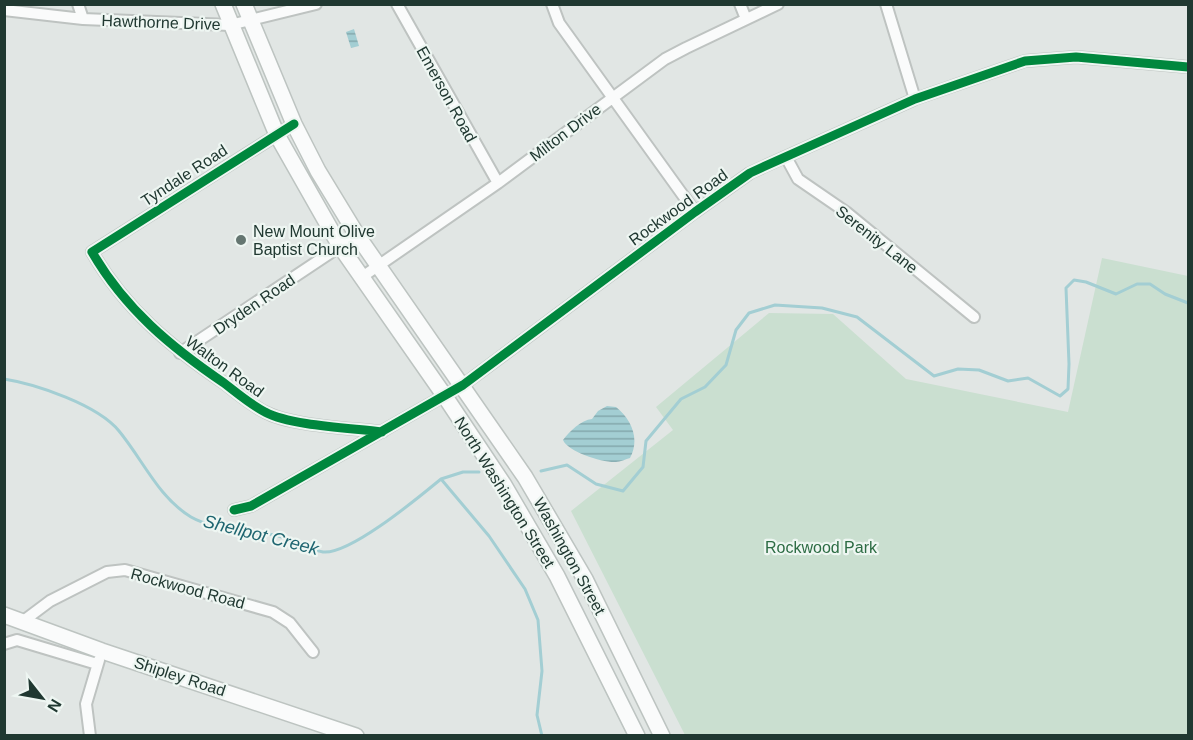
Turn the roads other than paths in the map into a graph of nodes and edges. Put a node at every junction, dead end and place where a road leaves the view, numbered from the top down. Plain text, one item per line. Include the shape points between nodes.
1 (78, 4) edge
2 (223, 4) edge
3 (316, 4) edge
4 (397, 4) edge
5 (552, 4) edge
6 (740, 4) edge
7 (778, 4) edge
8 (886, 4) edge
9 (4, 10) edge
10 (247, 12) edge
11 (83, 19) junction
12 (746, 19) junction
13 (230, 25) junction
14 (1188, 68) edge
15 (611, 97) junction
16 (915, 99) junction
17 (294, 124) junction
18 (277, 135) junction
19 (786, 157) junction
20 (498, 183) junction
21 (695, 212) junction
22 (357, 234) junction
23 (340, 246) junction
24 (92, 252) joint
25 (379, 266) junction
26 (362, 277) junction
27 (974, 317) dead end
28 (180, 353) junction
29 (463, 385) junction
30 (444, 395) junction
31 (382, 432) junction
32 (234, 510) dead end
33 (4, 615) edge
34 (22, 622) junction
35 (4, 644) edge
36 (313, 652) dead end
37 (100, 658) junction
38 (90, 735) edge
39 (356, 735) edge
40 (637, 735) edge
41 (662, 735) edge

1 - 11 street
2 - 13 main road, North Washington Street
3 - 10 street, Hawthorne Drive
4 - 20 street, Emerson Road
5 - 15 street via 559,23
6 - 12 street
7 - 12 street, Milton Drive
8 - 16 street
9 - 11 street, Hawthorne Drive
10 - 13 street, Hawthorne Drive
10 - 17 main road
11 - 13 street, Hawthorne Drive
12 - 15 street, Milton Drive via 665,59
13 - 18 main road, North Washington Street
14 - 16 street, Rockwood Road via 1076,57 1043,58
15 - 20 street, Milton Drive
15 - 21 street
16 - 19 street, Rockwood Road
17 - 18 street, Tyndale Road
17 - 22 main road
18 - 23 main road, North Washington Street
18 - 24 street, Tyndale Road
19 - 21 street, Rockwood Road via 750,173
19 - 27 street, Serenity Lane via 798,179 846,212
20 - 25 street, Milton Drive
21 - 29 street, Rockwood Road
22 - 23 street, Dryden Road
22 - 25 main road
23 - 26 main road, North Washington Street
23 - 28 street, Dryden Road
24 - 28 street, Walton Road via 132,308
25 - 26 street, Milton Drive
25 - 29 main road
26 - 30 main road, North Washington Street
28 - 31 street, Walton Road via 266,413 297,422
29 - 30 street, Rockwood Road
29 - 41 main road, Washington Street via 558,531
30 - 31 street, Rockwood Road
30 - 40 main road, North Washington Street via 557,576
31 - 32 street, Rockwood Road via 251,506
33 - 34 main road, Shipley Road
34 - 36 street, Rockwood Road via 50,601 107,572 125,570 273,612 290,623
34 - 37 main road, Shipley Road
35 - 37 street via 17,640
37 - 38 street via 86,704
37 - 39 main road, Shipley Road

